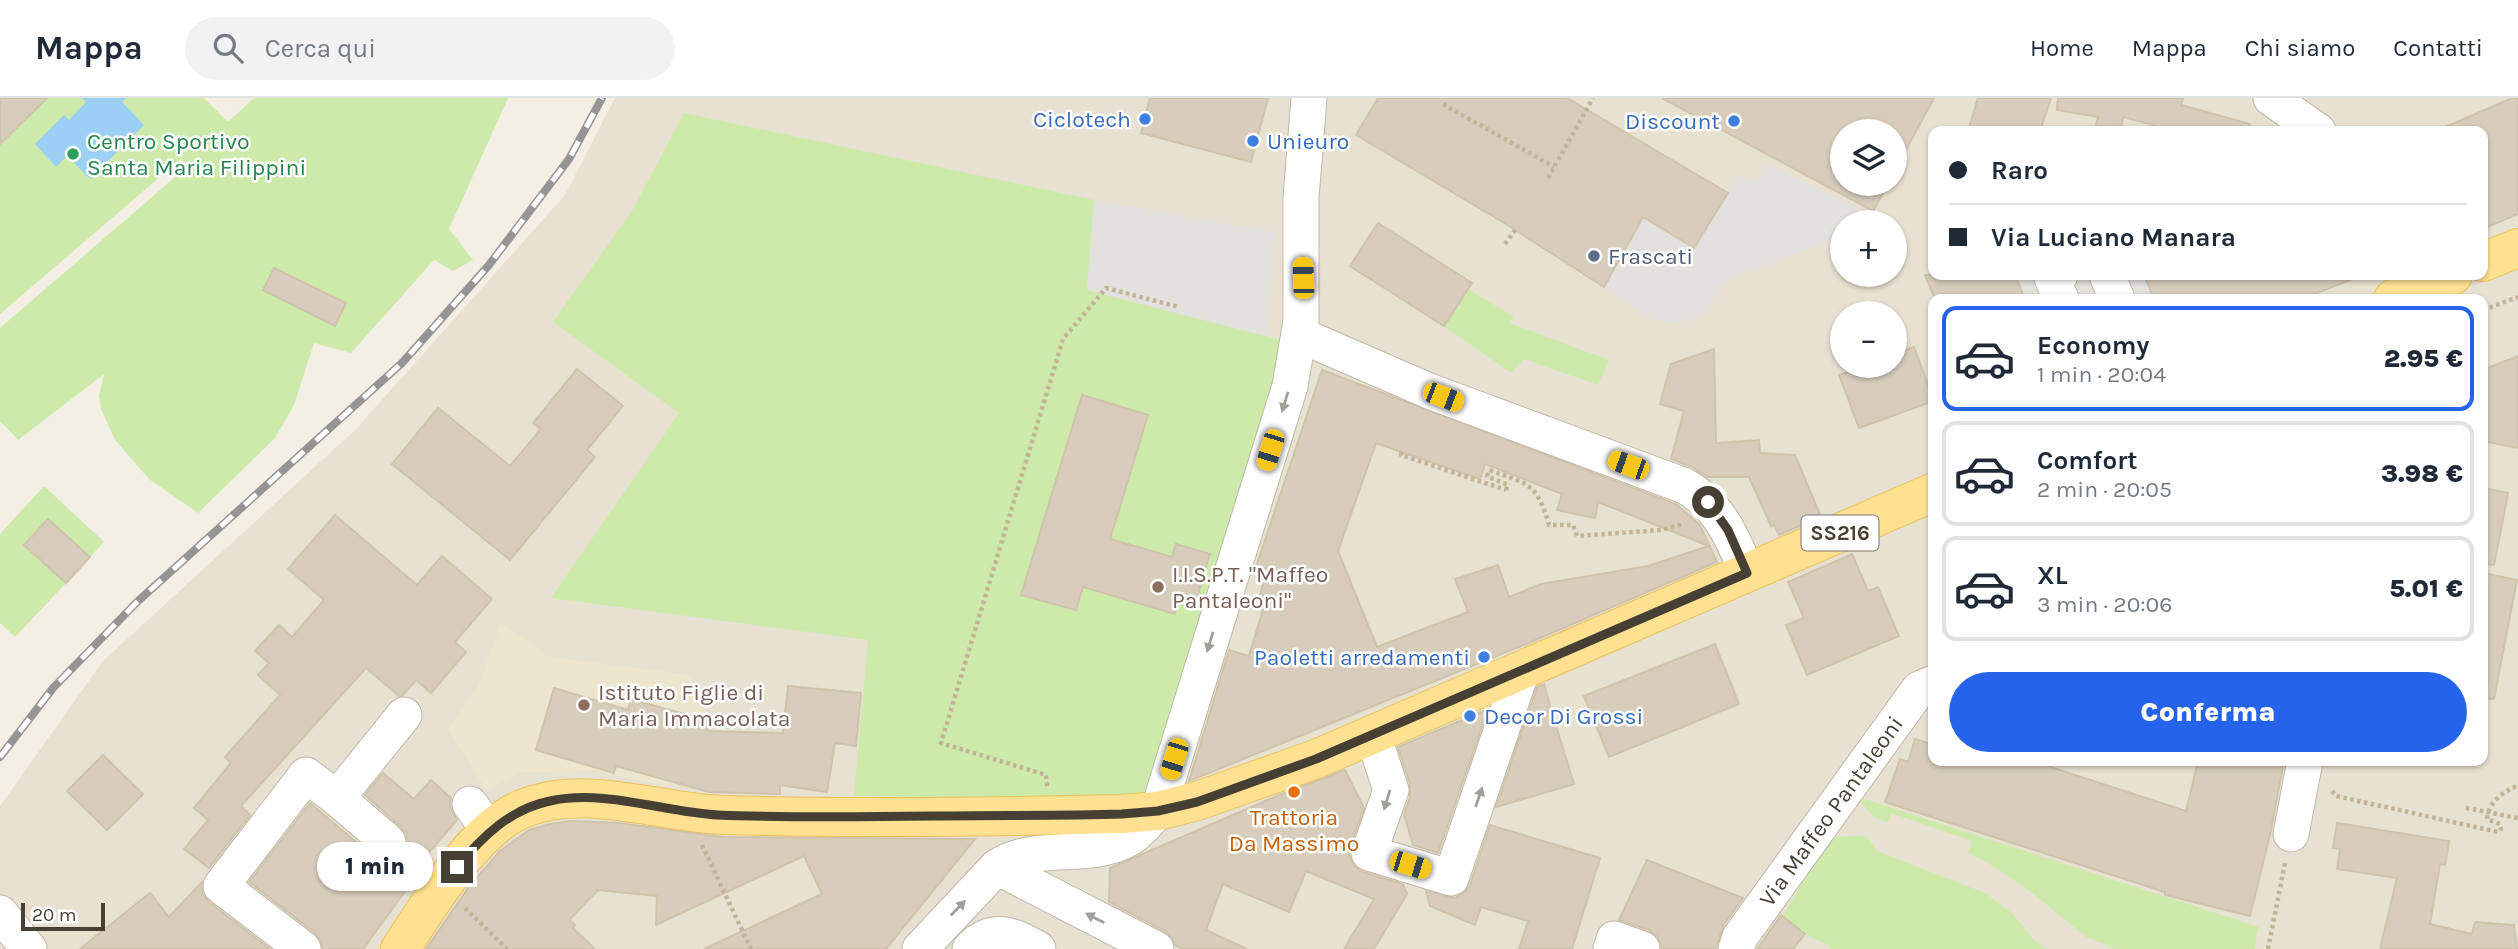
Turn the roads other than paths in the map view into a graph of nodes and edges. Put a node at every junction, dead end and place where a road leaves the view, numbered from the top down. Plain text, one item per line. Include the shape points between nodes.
1 (1309, 98) edge
2 (2271, 98) edge
3 (2311, 126) edge
4 (2518, 248) edge
5 (2488, 260) edge
6 (2434, 280) edge
7 (2401, 289) edge
8 (1300, 335) junction
9 (1928, 495) edge
10 (1747, 573) junction
11 (1522, 670) junction
12 (1928, 685) edge
13 (404, 715) dead end
14 (1373, 735) junction
15 (2304, 766) edge
16 (337, 798) junction
17 (1158, 811) junction
18 (2291, 834) road end
19 (388, 842) dead end
20 (997, 867) junction
21 (0, 912) edge
22 (975, 947) edge
23 (29, 949) edge
24 (303, 949) edge
25 (400, 949) edge
26 (920, 949) edge
27 (1038, 949) edge
28 (1156, 949) edge
29 (1611, 949) edge
30 (1642, 949) edge
31 (1736, 949) edge

1 - 8 street via 1301,198
2 - 3 street
4 - 5 main road
6 - 7 main road
8 - 10 street via 1438,395 1676,482 1701,496 1717,513
8 -> 17 street via 1286,399
9 - 10 main road, SS216
10 - 11 main road, SS216
11 - 14 main road, SS216
14 -> 11 street via 1391,790 1369,853 1451,878
12 - 31 street, Via Maffeo Pantaleoni via 1919,689 1740,937
13 - 16 street
14 - 17 main road, SS216 via 1197,802
15 - 18 street
16 - 19 street
16 - 24 street via 306,775 221,886
17 - 20 street via 1132,837 1117,844 1019,856
17 - 25 main road, SS216 via 782,817 699,814 616,800 559,799 509,816 480,818 449,877
26 -> 20 street
28 -> 20 street
21 - 23 street
22 - 27 street via 992,935 1005,935
29 - 30 street via 1614,939

